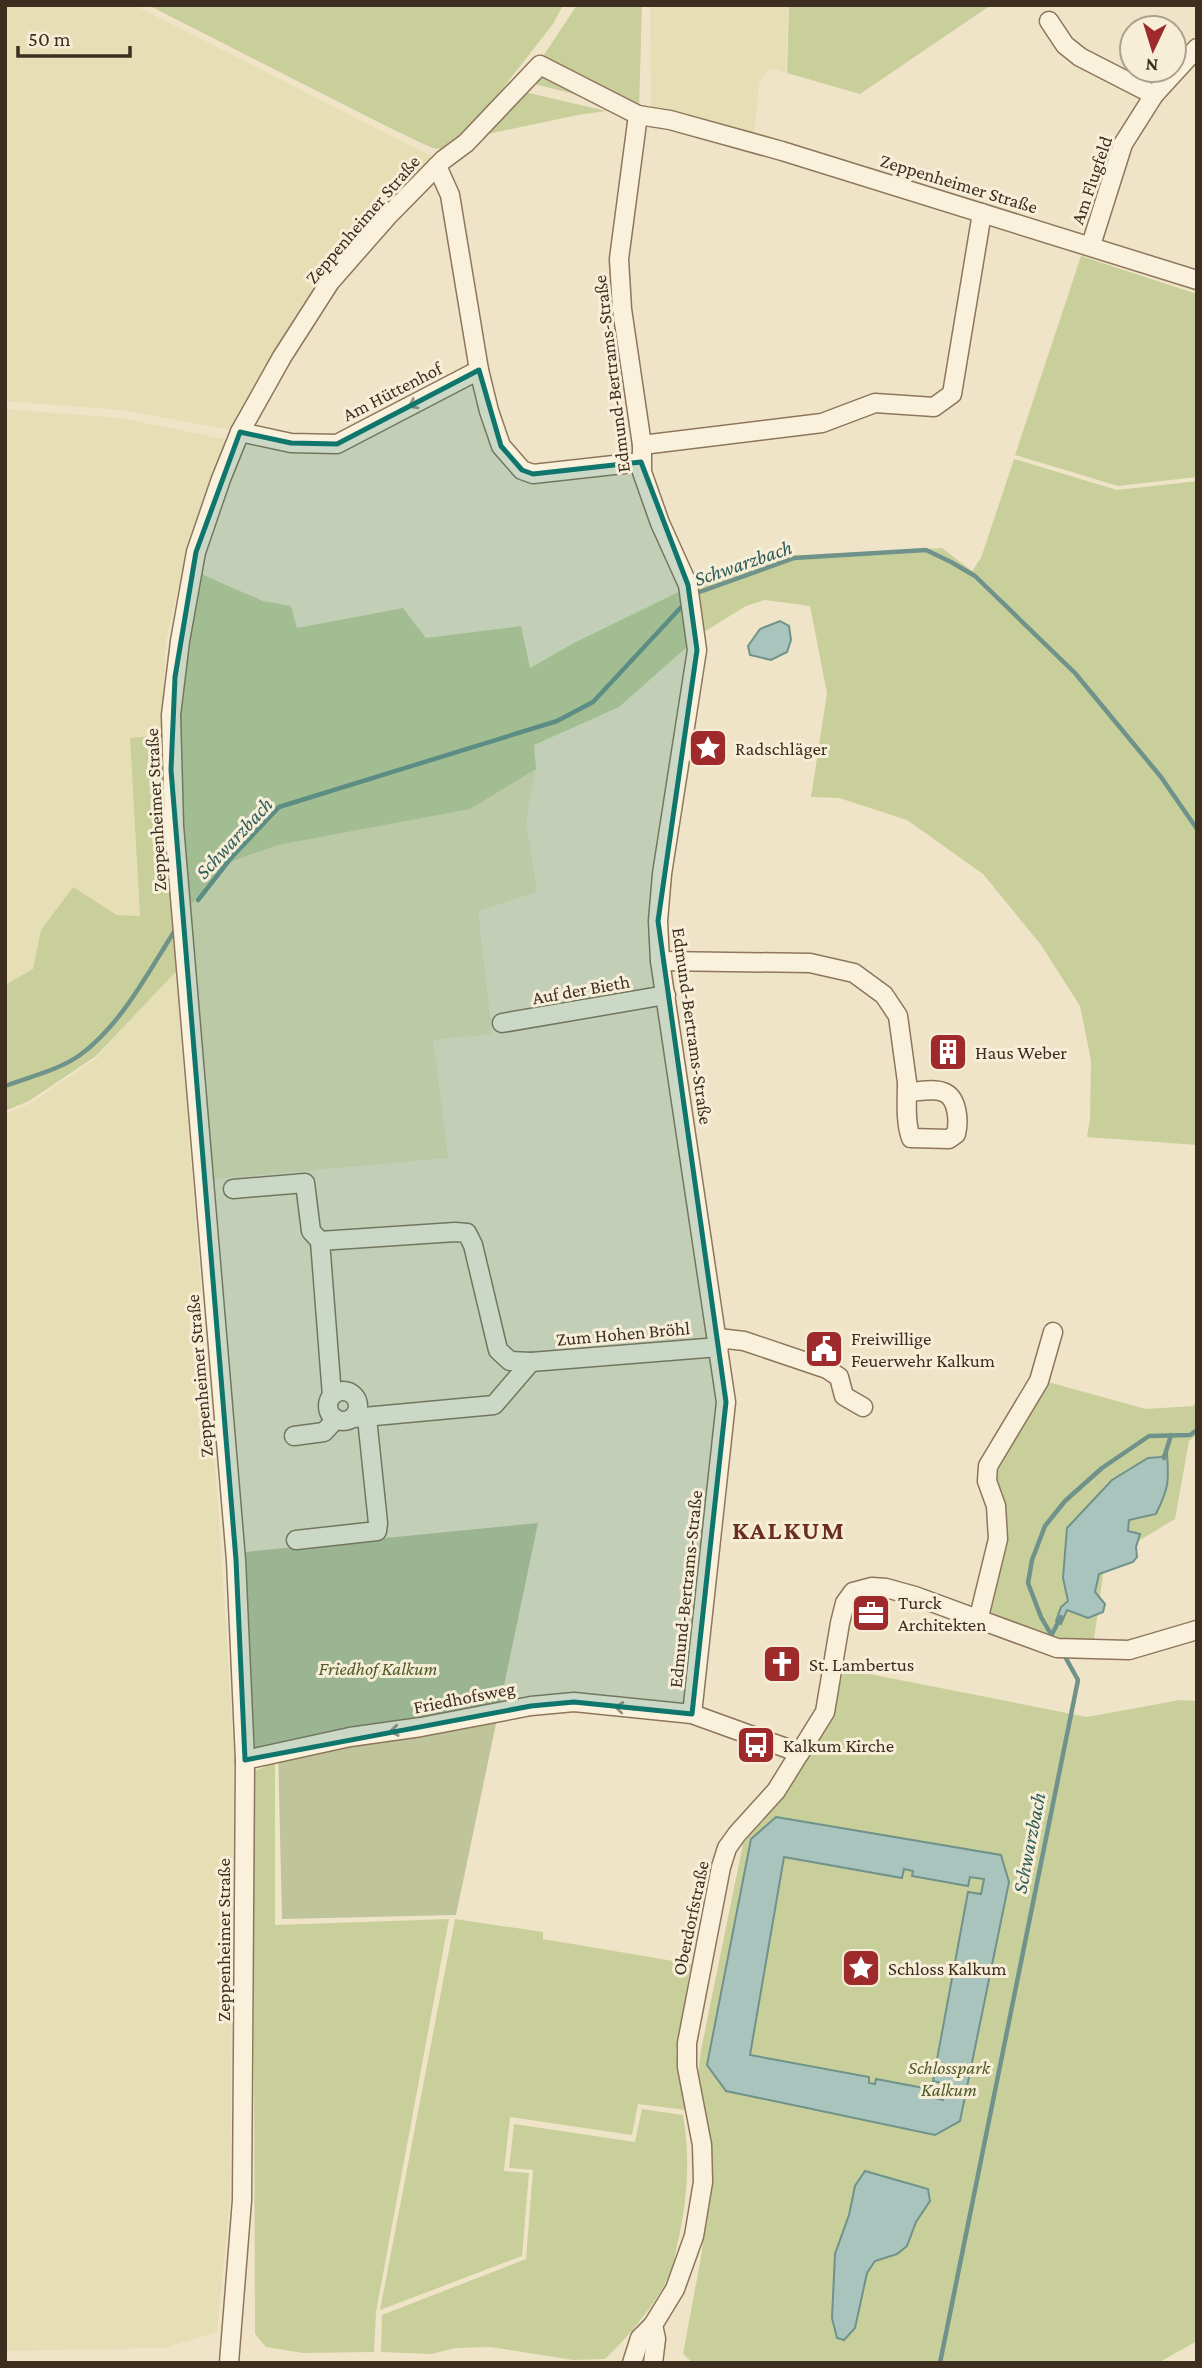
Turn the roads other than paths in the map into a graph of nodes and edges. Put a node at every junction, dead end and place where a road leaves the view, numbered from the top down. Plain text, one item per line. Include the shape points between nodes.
1 (1049, 21) dead end
2 (1197, 48) edge
3 (1154, 94) junction
4 (638, 115) junction
5 (437, 166) junction
6 (982, 213) junction
7 (1090, 245) junction
8 (1197, 280) edge
9 (478, 370) junction
10 (240, 432) junction
11 (641, 453) junction
12 (660, 961) junction
13 (666, 995) junction
14 (502, 1023) dead end
15 (907, 1092) dead end
16 (233, 1189) dead end
17 (320, 1241) junction
18 (1053, 1332) dead end
19 (718, 1343) junction
20 (531, 1362) junction
21 (332, 1396) junction
22 (863, 1407) dead end
23 (352, 1418) junction
24 (294, 1436) dead end
25 (296, 1540) dead end
26 (978, 1621) junction
27 (1197, 1630) edge
28 (692, 1714) junction
29 (800, 1753) junction
30 (245, 1760) junction
31 (653, 2325) junction
32 (229, 2363) edge
33 (632, 2363) edge
34 (653, 2363) edge

1 - 3 street via 1065,45 1080,57
2 - 3 street, Am Flugfeld
3 - 7 street, Am Flugfeld via 1123,144
4 - 5 street, Zeppenheimer Straße via 540,65 466,143
4 - 6 street, Zeppenheimer Straße via 782,151
4 - 11 street, Edmund-Bertrams-Straße via 619,259
5 - 9 street via 450,195
5 - 10 street, Zeppenheimer Straße via 330,282
6 - 7 street, Zeppenheimer Straße
6 - 11 street via 952,394 944,401 927,407 875,403 822,424
7 - 8 street, Zeppenheimer Straße
9 -> 10 street, Am Hüttenhof via 337,444 291,443
9 - 11 street via 501,446 522,470 533,474
10 - 30 street, Zeppenheimer Straße via 196,552 175,677 171,770 236,1560
11 - 12 street, Edmund-Bertrams-Straße via 642,472 660,523 688,585 697,650 662,874
12 - 13 street, Edmund-Bertrams-Straße
12 - 15 street via 810,963 854,973 884,995 898,1016
13 - 14 street, Auf der Bieth
13 - 19 street, Edmund-Bertrams-Straße
16 - 17 street via 305,1184 311,1231
17 - 20 street, Zum Hohen Bröhl via 467,1233 498,1350 510,1361
17 - 21 street
18 - 26 street via 1039,1381 988,1466 998,1539
19 - 20 street, Zum Hohen Bröhl
19 - 22 street, Zum Hohen Bröhl via 744,1341 827,1369 839,1377 844,1396
19 - 28 street, Edmund-Bertrams-Straße via 726,1402
20 - 23 street via 494,1405
21 - 23 street via 328,1408
21 - 23 street via 346,1390 356,1396 358,1409
23 - 24 street via 324,1432
23 - 25 street via 377,1531
26 - 27 street, Oberdorfstraße via 1057,1648 1129,1650
26 - 29 street, Oberdorfstraße via 886,1588 853,1592 840,1623 825,1712
28 - 29 street, Edmund-Bertrams-Straße
28 -> 30 street, Friedhofsweg via 573,1702 530,1706
29 - 31 street, Oberdorfstraße via 776,1791 727,1848 721,1867 687,2043 703,2182 685,2266
30 - 32 street, Zeppenheimer Straße via 242,2200
31 - 33 street, Oberdorfstraße via 640,2338
31 - 34 street

